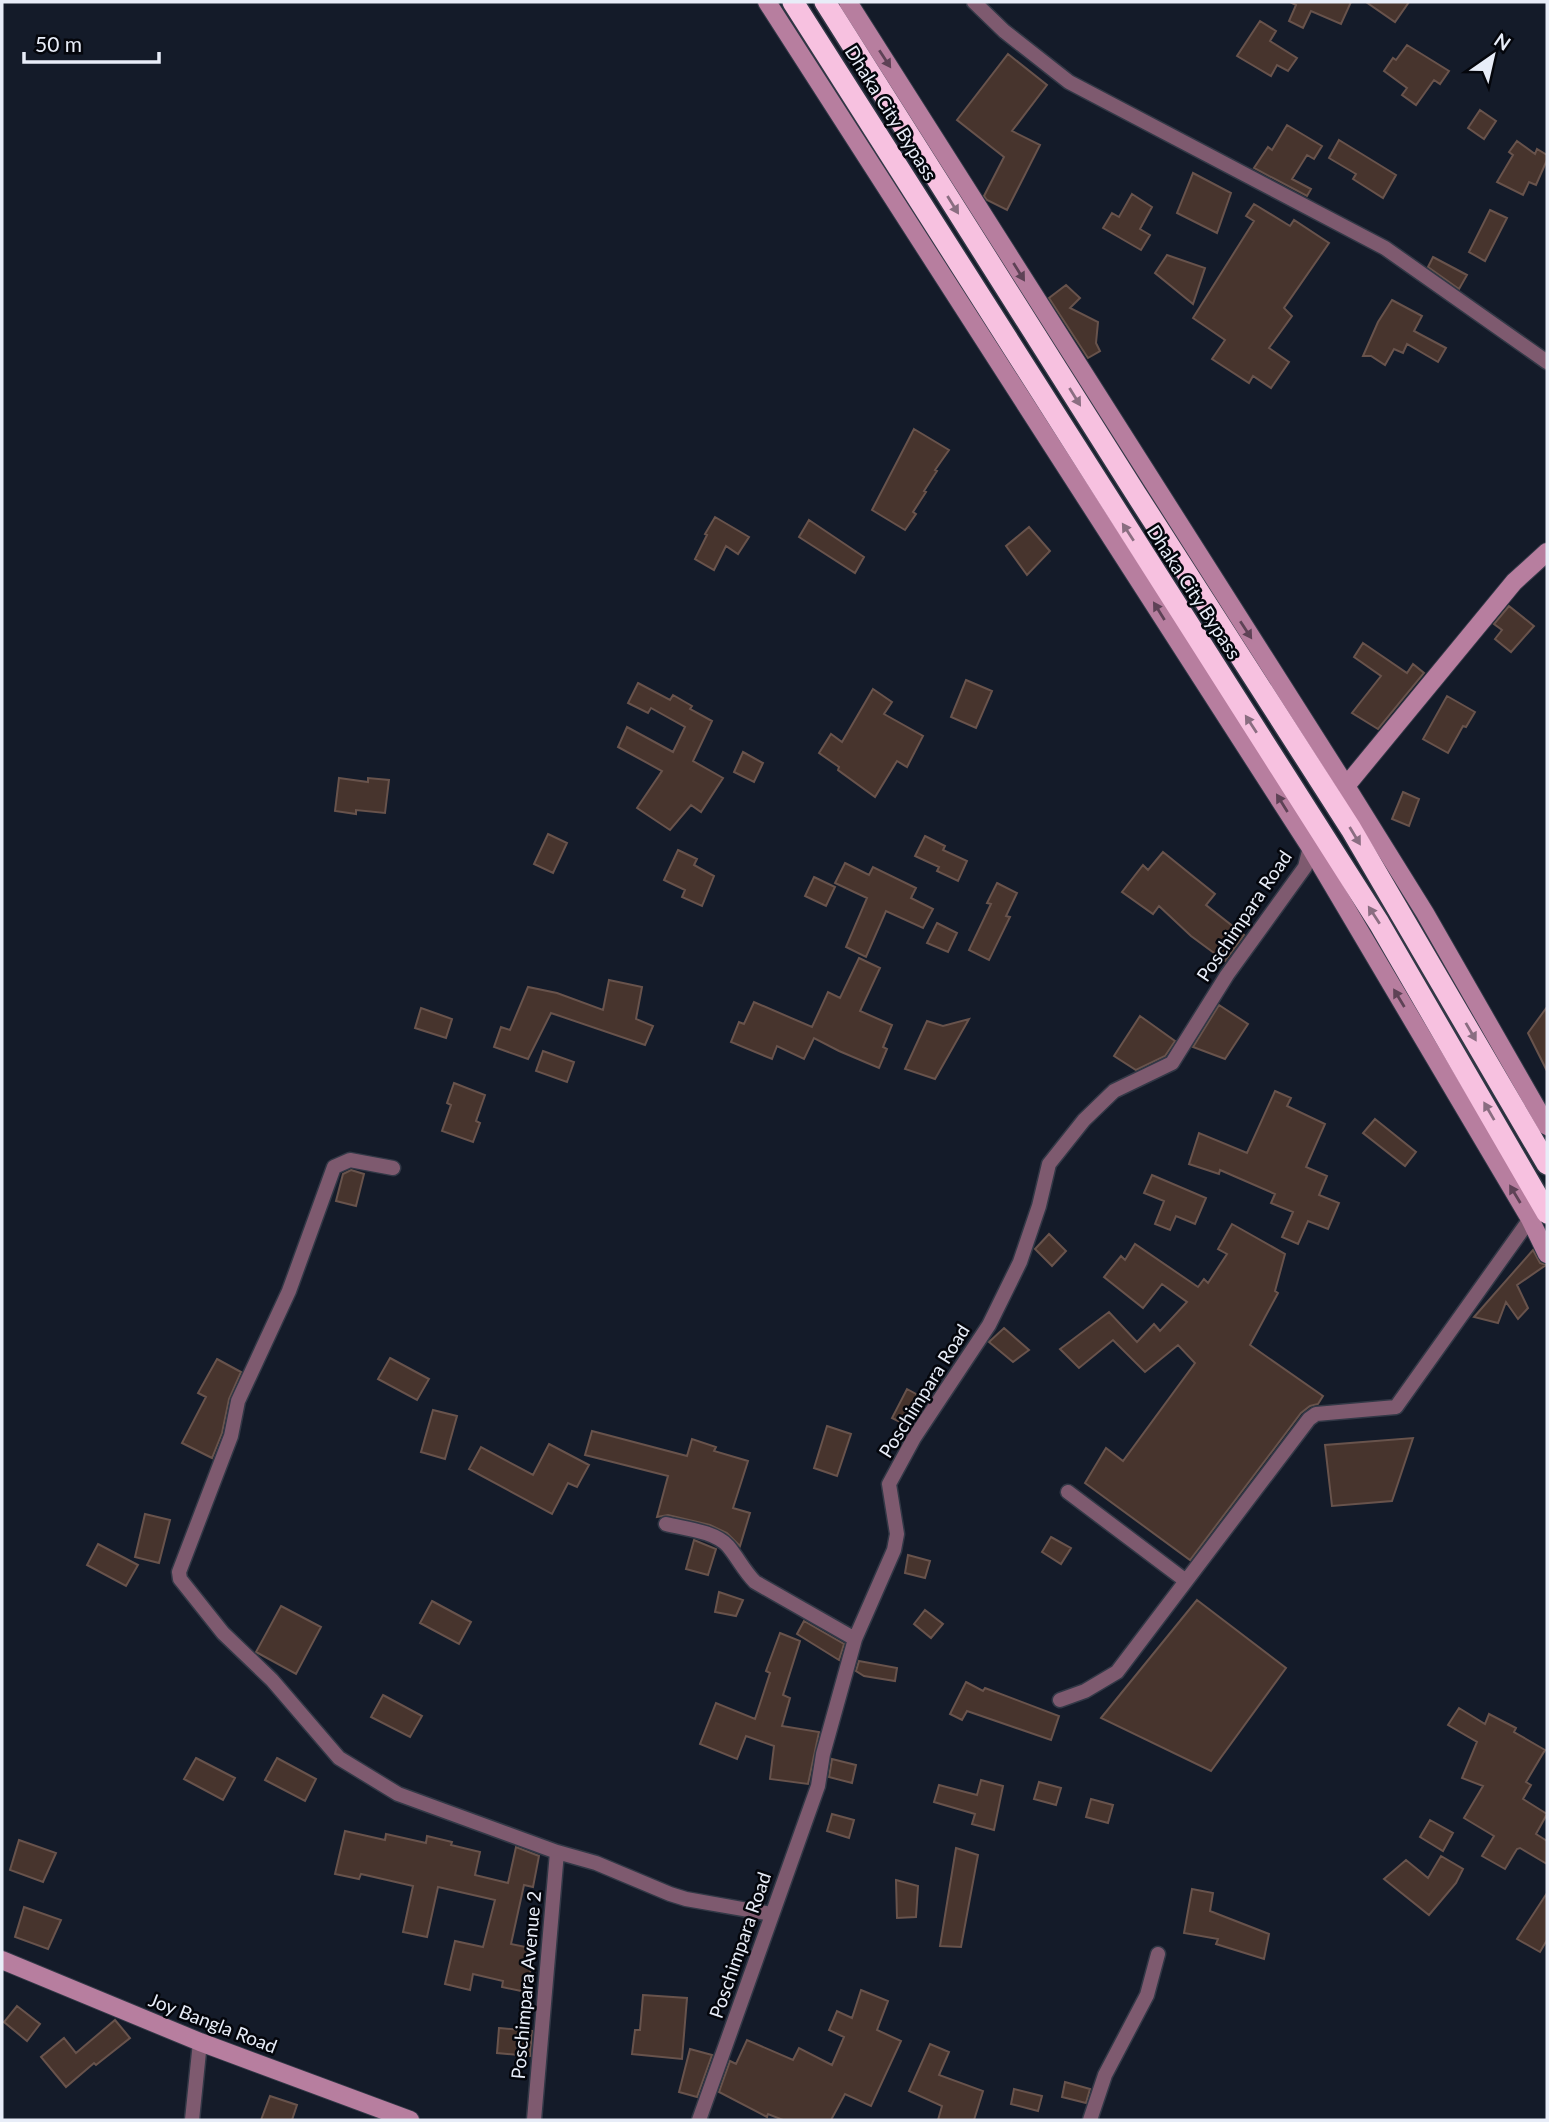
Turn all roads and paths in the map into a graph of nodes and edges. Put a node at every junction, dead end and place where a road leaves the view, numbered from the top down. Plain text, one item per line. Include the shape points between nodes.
1 (767, 2) edge
2 (793, 2) edge
3 (825, 2) edge
4 (848, 2) edge
5 (974, 2) edge
6 (1547, 362) edge
7 (1547, 552) edge
8 (1346, 786) junction
9 (1310, 847) junction
10 (1547, 1126) edge
11 (1547, 1164) edge
12 (393, 1168) dead end
13 (1538, 1216) edge
14 (1547, 1254) edge
15 (1068, 1492) dead end
16 (666, 1524) dead end
17 (1186, 1581) junction
18 (855, 1639) junction
19 (1060, 1700) dead end
20 (557, 1852) junction
21 (771, 1914) junction
22 (1158, 1954) dead end
23 (2, 1960) edge
24 (200, 2042) junction
25 (192, 2120) edge
26 (410, 2120) edge
27 (534, 2120) edge
28 (699, 2120) edge
29 (1090, 2120) edge

9 -> 1 main road
13 -> 2 highway, Dhaka City Bypass via 1379,923
3 -> 11 highway, Dhaka City Bypass via 1351,829
4 -> 8 main road
5 - 6 street via 1069,82 1385,248
7 - 8 main road via 1514,582
8 - 10 main road
13 -> 9 main road
9 - 18 street, Poschimpara Road via 1305,867 1227,975 1172,1063 1114,1091 1049,1164 1020,1262 989,1325 914,1438 890,1484 897,1534 894,1550
12 - 20 street via 350,1160 334,1167 289,1291 238,1401 180,1579 223,1633 272,1680 339,1758 398,1794
13 - 14 main road
13 - 17 street via 1396,1407 1316,1414 1309,1419
15 - 17 street
16 - 18 street via 718,1538 755,1582
17 - 19 street via 1117,1672
18 - 21 street, Poschimpara Road via 817,1786
20 - 21 street via 686,1899
20 - 27 street, Poschimpara Avenue 2
21 - 28 street, Poschimpara Road
22 - 29 street via 1147,1995 1105,2075
23 - 24 main road, Joy Bangla Road
24 - 25 street
24 - 26 main road, Joy Bangla Road

